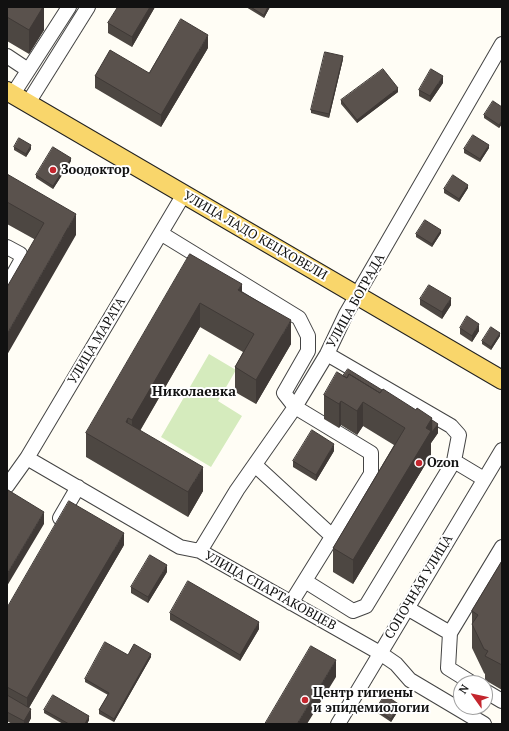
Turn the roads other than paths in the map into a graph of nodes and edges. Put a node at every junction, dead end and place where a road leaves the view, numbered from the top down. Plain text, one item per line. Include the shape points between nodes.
1 (69, 7) edge
2 (88, 7) edge
3 (502, 44) edge
4 (19, 60) edge
5 (12, 94) edge
6 (184, 194) junction
7 (162, 234) junction
8 (7, 247) edge
9 (7, 286) edge
10 (357, 296) junction
11 (327, 354) junction
12 (502, 380) edge
13 (295, 407) junction
14 (502, 450) edge
15 (27, 458) junction
16 (454, 461) junction
17 (256, 465) junction
18 (484, 479) junction
19 (7, 486) edge
20 (78, 487) junction
21 (54, 528) edge
22 (332, 536) junction
23 (502, 547) edge
24 (200, 551) junction
25 (305, 581) junction
26 (291, 603) junction
27 (407, 608) junction
28 (450, 633) junction
29 (380, 653) junction
30 (459, 675) edge
31 (493, 696) edge
32 (502, 701) edge
33 (338, 724) edge
34 (484, 724) edge

1 - 4 street
2 - 5 street
3 - 10 street, УЛИЦА БОГРАДА
4 - 5 street
5 - 6 main road, УЛИЦА ЛАДО КЕЦХОВЕЛИ
6 - 7 street, УЛИЦА МАРАТА
6 - 10 main road, УЛИЦА ЛАДО КЕЦХОВЕЛИ
7 - 13 street via 299,318 308,336 308,351 284,393
7 - 15 street, УЛИЦА МАРАТА
8 - 9 street via 20,254 21,261
10 - 11 street, УЛИЦА БОГРАДА
10 - 12 main road, УЛИЦА ЛАДО КЕЦХОВЕЛИ
11 - 13 street, УЛИЦА БОГРАДА
11 - 16 street via 451,426 459,435
13 - 17 street, УЛИЦА БОГРАДА
13 - 22 street via 371,453 370,474
14 - 18 street, СОПОЧНАЯ УЛИЦА
15 - 19 street, УЛИЦА МАРАТА
15 - 20 street, УЛИЦА СПАРТАКОВЦЕВ
16 - 18 street
16 - 25 street via 366,606 353,611
17 - 22 street
17 - 24 street, УЛИЦА БОГРАДА via 237,490
18 - 27 street, СОПОЧНАЯ УЛИЦА
20 - 21 street
20 - 24 street, УЛИЦА СПАРТАКОВЦЕВ via 180,547
22 - 25 street
23 - 28 street
24 - 26 street, УЛИЦА СПАРТАКОВЦЕВ
25 - 26 street
26 - 29 street, УЛИЦА СПАРТАКОВЦЕВ
27 - 28 street
27 - 29 street, СОПОЧНАЯ УЛИЦА
28 - 30 street via 448,668
29 - 33 street, СОПОЧНАЯ УЛИЦА
29 - 34 street, УЛИЦА СПАРТАКОВЦЕВ via 396,664 410,680
31 - 32 street

